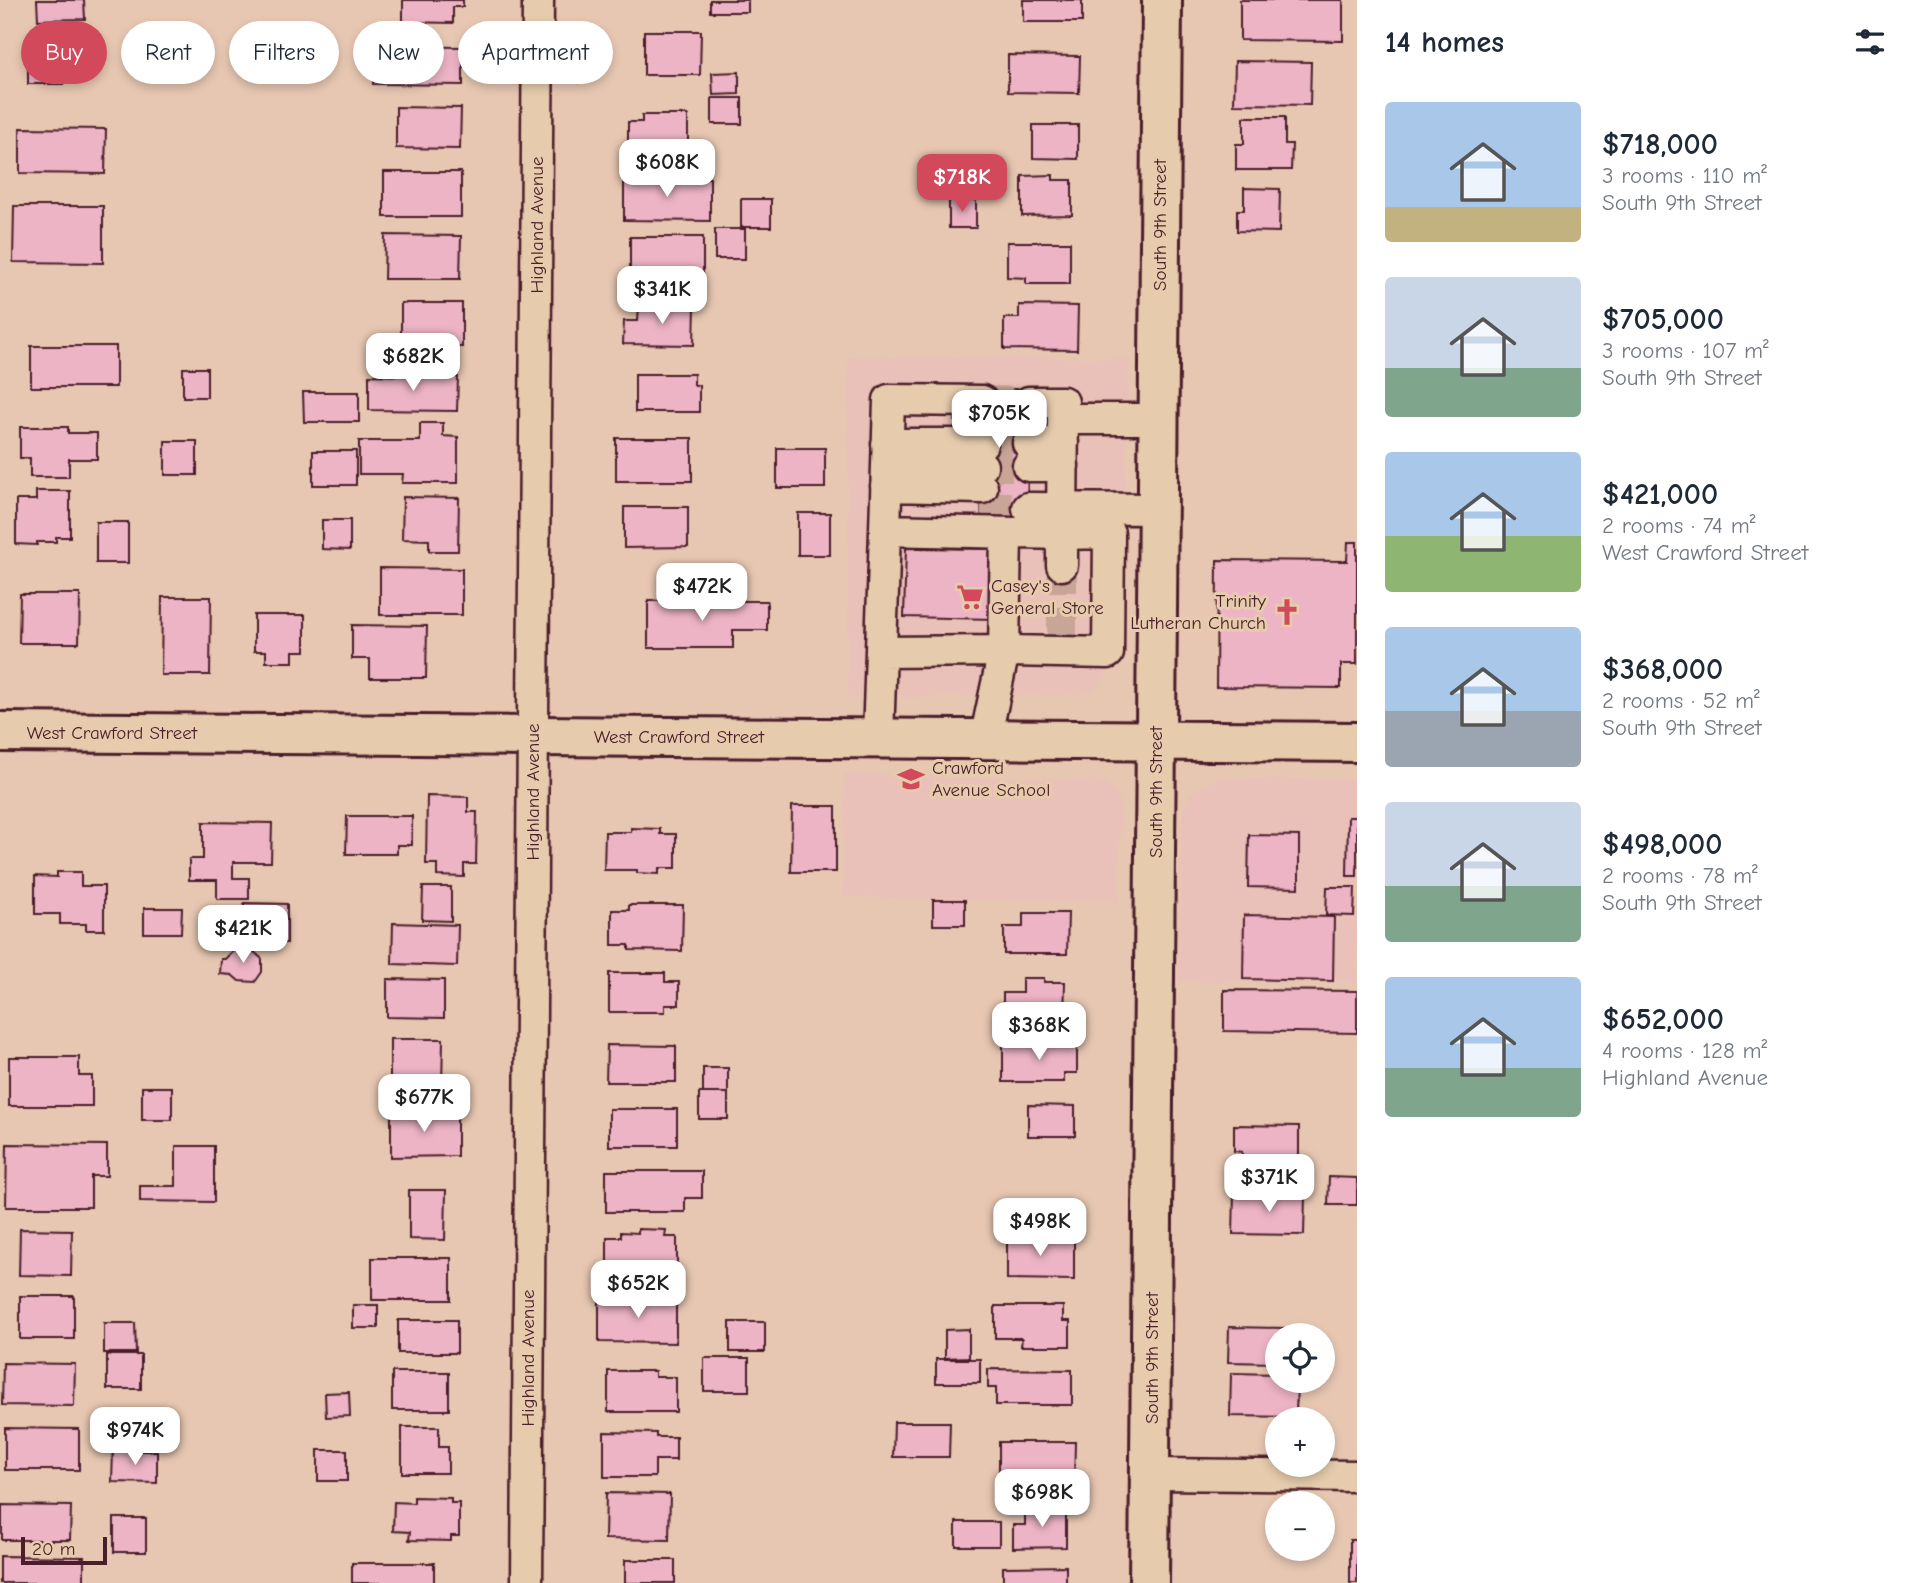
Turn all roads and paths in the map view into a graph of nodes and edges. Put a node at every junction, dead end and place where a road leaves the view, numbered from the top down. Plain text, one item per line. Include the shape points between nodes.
1 (538, 0) edge
2 (1162, 0) edge
3 (982, 401) tunnel mouth
4 (1029, 402) tunnel mouth
5 (1159, 419) junction
6 (1063, 476) junction
7 (886, 486) junction
8 (1157, 509) junction
9 (1006, 533) junction
10 (1062, 565) tunnel mouth
11 (1004, 651) junction
12 (881, 652) junction
13 (0, 732) edge
14 (533, 736) junction
15 (878, 738) junction
16 (985, 740) junction
17 (1156, 740) junction
18 (1357, 742) edge
19 (1151, 1474) junction
20 (1357, 1476) edge
21 (527, 1583) edge
22 (1149, 1583) edge

1 - 14 street, Highland Avenue
2 - 5 main road, South 9th Street
3 - 7 street via 889,401
4 - 6 street via 1063,402
5 - 6 street
5 - 8 main road, South 9th Street
6 - 6 street via 1028,476
6 - 8 street
6 - 9 street
6 - 10 street
6 - 11 street via 1109,533 1108,653 1062,645
7 - 7 street via 982,476
7 - 9 street
7 - 12 street
8 - 17 main road, South 9th Street
9 - 11 street
11 - 12 street
11 - 16 street
12 - 15 street
13 - 14 main road, West Crawford Street
14 - 15 main road, West Crawford Street
14 - 21 street, Highland Avenue
15 - 16 main road, West Crawford Street
16 - 17 main road, West Crawford Street
17 - 18 main road, West Crawford Street
17 - 19 main road, South 9th Street
19 - 20 street
19 - 22 main road, South 9th Street

